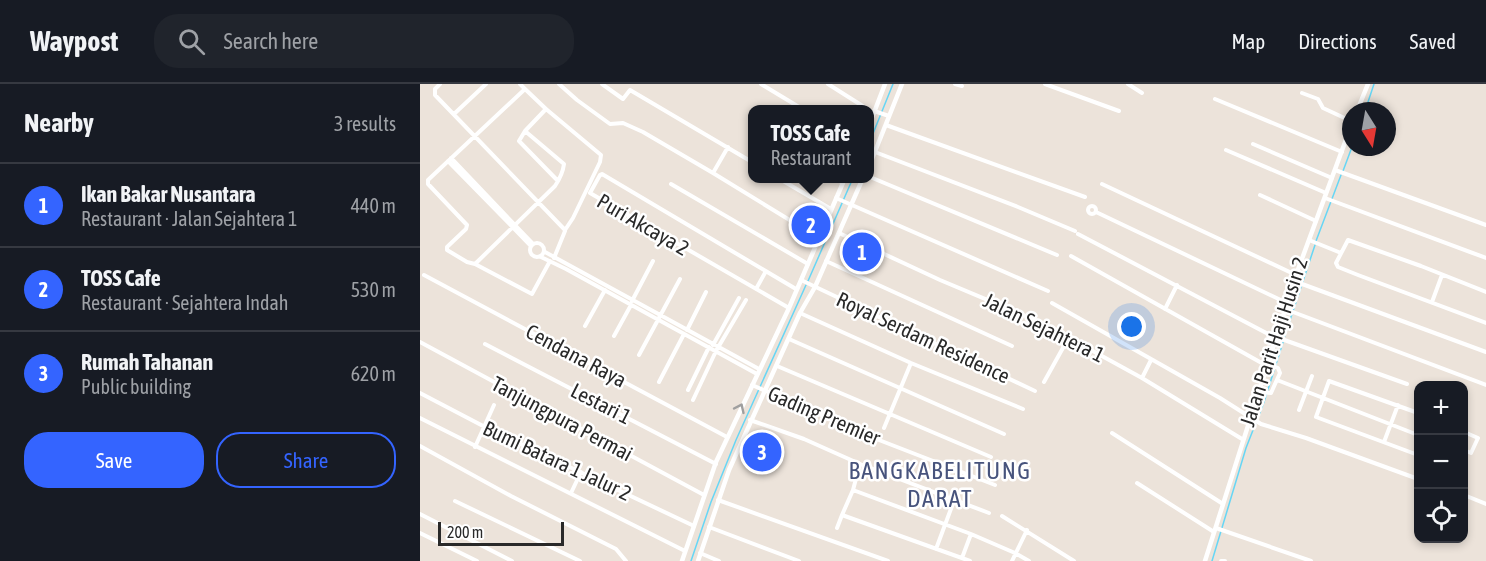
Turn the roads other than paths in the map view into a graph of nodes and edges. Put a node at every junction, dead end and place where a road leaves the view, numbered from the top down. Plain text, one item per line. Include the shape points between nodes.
1 (440, 84) edge
2 (486, 84) edge
3 (520, 84) edge
4 (559, 84) edge
5 (602, 84) edge
6 (761, 84) edge
7 (828, 84) edge
8 (885, 84) edge
9 (902, 84) edge
10 (955, 84) edge
11 (1045, 84) edge
12 (1128, 84) edge
13 (1368, 84) edge
14 (962, 86) dead end
15 (525, 89) junction
16 (1142, 93) dead end
17 (1302, 93) dead end
18 (1215, 99) dead end
19 (1361, 102) edge
20 (796, 105) edge
21 (863, 105) edge
22 (546, 109) junction
23 (874, 109) edge
24 (874, 111) edge
25 (1119, 111) dead end
26 (454, 114) junction
27 (887, 115) junction
28 (1342, 117) edge
29 (886, 125) junction
30 (525, 131) junction
31 (475, 136) junction
32 (1253, 144) dead end
33 (728, 147) junction
34 (1226, 150) dead end
35 (875, 152) joint
36 (1341, 152) joint
37 (748, 159) edge
38 (450, 160) junction
39 (1340, 171) junction
40 (713, 173) junction
41 (1332, 178) junction
42 (874, 179) edge
43 (558, 182) junction
44 (787, 183) edge
45 (843, 183) edge
46 (860, 183) edge
47 (671, 184) dead end
48 (1102, 184) dead end
49 (1260, 195) dead end
50 (1085, 197) dead end
51 (838, 198) junction
52 (1329, 199) junction
53 (538, 202) junction
54 (849, 202) junction
55 (831, 209) junction
56 (1095, 212) dead end
57 (1316, 221) junction
58 (1486, 225) edge
59 (513, 226) junction
60 (565, 230) junction
61 (838, 232) junction
62 (819, 237) junction
63 (1310, 240) junction
64 (532, 245) junction
65 (545, 252) junction
66 (1341, 253) junction
67 (1058, 255) dead end
68 (1071, 256) dead end
69 (541, 257) junction
70 (1486, 258) edge
71 (552, 260) junction
72 (653, 261) dead end
73 (826, 261) junction
74 (475, 264) junction
75 (808, 264) junction
76 (766, 271) junction
77 (424, 275) dead end
78 (1442, 275) junction
79 (1295, 278) junction
80 (680, 279) dead end
81 (802, 281) junction
82 (1177, 285) junction
83 (813, 286) junction
84 (606, 289) junction
85 (756, 289) junction
86 (796, 289) junction
87 (1048, 291) dead end
88 (706, 292) dead end
89 (1486, 292) edge
90 (738, 298) dead end
91 (746, 300) dead end
92 (1432, 302) junction
93 (632, 303) junction
94 (1052, 303) dead end
95 (1287, 303) junction
96 (789, 308) junction
97 (1165, 309) junction
98 (1289, 310) junction
99 (801, 313) junction
100 (659, 317) junction
101 (1486, 323) edge
102 (585, 326) dead end
103 (685, 332) junction
104 (614, 336) dead end
105 (1069, 337) junction
106 (1278, 338) junction
107 (789, 339) junction
108 (420, 342) edge
109 (486, 344) dead end
110 (1012, 346) dead end
111 (711, 347) junction
112 (717, 349) junction
113 (1486, 352) edge
114 (639, 355) dead end
115 (1151, 360) junction
116 (911, 363) junction
117 (1269, 365) junction
118 (777, 366) junction
119 (758, 371) junction
120 (1312, 376) dead end
121 (1142, 378) junction
122 (1277, 380) junction
123 (659, 382) dead end
124 (1044, 382) dead end
125 (1407, 384) dead end
126 (1486, 385) edge
127 (753, 386) junction
128 (900, 387) junction
129 (688, 390) dead end
130 (764, 391) junction
131 (1035, 391) dead end
132 (1258, 392) junction
133 (1308, 392) junction
134 (420, 393) edge
135 (1323, 398) junction
136 (693, 400) dead end
137 (494, 405) dead end
138 (1398, 405) junction
139 (1023, 409) dead end
140 (1299, 410) dead end
141 (1414, 411) edge
142 (890, 413) junction
143 (420, 418) edge
144 (1252, 419) junction
145 (750, 420) junction
146 (1390, 424) junction
147 (484, 427) junction
148 (884, 428) dead end
149 (1112, 433) dead end
150 (1414, 433) edge
151 (1004, 434) dead end
152 (1468, 434) edge
153 (727, 437) junction
154 (1242, 439) junction
155 (1383, 442) junction
156 (420, 446) edge
157 (475, 447) junction
158 (1468, 452) edge
159 (1414, 453) edge
160 (991, 457) dead end
161 (716, 464) junction
162 (581, 472) junction
163 (857, 475) dead end
164 (1414, 477) edge
165 (1137, 483) dead end
166 (995, 485) dead end
167 (853, 490) junction
168 (571, 493) junction
169 (704, 495) junction
170 (1468, 497) edge
171 (955, 498) junction
172 (718, 500) junction
173 (455, 501) dead end
174 (1222, 504) junction
175 (1486, 504) edge
176 (989, 513) dead end
177 (420, 514) edge
178 (842, 515) junction
179 (1002, 516) dead end
180 (946, 525) junction
181 (694, 526) junction
182 (710, 527) junction
183 (837, 528) dead end
184 (1027, 530) junction
185 (1216, 530) junction
186 (420, 533) edge
187 (971, 534) junction
188 (936, 549) junction
189 (685, 551) junction
190 (1016, 552) junction
191 (700, 553) junction
192 (962, 558) junction
193 (477, 561) edge
194 (512, 561) edge
195 (580, 561) edge
196 (626, 561) edge
197 (682, 561) edge
198 (698, 561) edge
199 (719, 561) edge
200 (799, 561) edge
201 (888, 561) edge
202 (970, 561) edge
203 (1012, 561) edge
204 (1029, 561) edge
205 (1074, 561) edge
206 (1205, 561) edge
207 (1311, 561) edge

1 - 26 street via 435,95
2 - 26 street
3 - 15 street
4 - 40 street via 610,124 626,124
5 - 33 street via 623,99 630,90
6 - 20 street
7 - 21 street
8 - 23 street
9 - 27 street
10 - 14 street
11 - 25 street
12 - 16 street
13 - 19 street
15 - 22 street
15 - 31 street
17 - 28 street via 1318,99 1323,108
18 - 36 street
22 - 30 street
22 - 60 street via 601,155
24 - 27 street
26 - 31 street
27 - 29 street
29 - 35 street
29 - 50 street
30 - 43 street via 519,141
30 - 43 street via 564,164
31 - 38 street
31 - 53 street
32 - 41 street
33 - 37 street
33 - 40 street
34 - 52 street
35 - 82 street via 1018,207
36 - 39 street, Jalan Parit Haji Husin 2
38 - 59 street
38 - 74 street via 428,184 467,225 447,250
39 - 41 street, Jalan Parit Haji Husin 2
39 - 58 street
40 - 62 street
41 - 52 street, Jalan Parit Haji Husin 2
42 - 67 street
43 - 53 street
44 - 55 street
45 - 51 street
46 - 54 street
47 - 75 street
48 - 79 street
49 - 57 street
51 - 54 street
51 - 55 street
52 - 57 street, Jalan Parit Haji Husin 2
52 - 70 street
53 - 59 street
53 - 60 street
54 - 61 street
54 - 87 street
55 - 62 street
56 - 95 street
57 - 63 street, Jalan Parit Haji Husin 2
59 - 64 street
59 - 74 street
60 - 71 street
61 - 73 street
61 - 105 street, Jalan Sejahtera 1
62 - 75 street
63 - 66 street
63 - 79 street, Jalan Parit Haji Husin 2
64 - 65 street via 541,244
64 - 69 street via 532,256
65 - 69 street
65 - 71 street
66 - 78 street via 1348,240
66 - 92 street via 1338,267
68 - 97 street
69 - 71 street
71 - 74 street via 532,294
71 - 84 street
72 - 93 street
73 - 83 street
73 - 110 street
75 - 81 street
76 - 85 street
76 - 85 street, Puri Akcaya 2 via 600,175 590,193
76 - 86 street, Puri Akcaya 2
77 - 153 street, Cendana Raya
78 - 89 street
78 - 92 street
79 - 95 street, Jalan Parit Haji Husin 2
79 - 113 street
80 - 100 street
81 - 83 street, Royal Serdam Residence
81 - 86 street
82 - 97 street
82 - 106 street
83 - 99 street
83 - 131 street, Royal Serdam Residence
84 - 93 street
84 - 102 street
85 - 96 street, Puri Akcaya 2
86 - 96 street
88 - 103 street
90 - 111 street
91 - 112 street
92 - 101 street
93 - 100 street
93 - 104 street
94 - 115 street
95 - 98 street, Jalan Parit Haji Husin 2
96 - 119 street
97 - 117 street
98 - 106 street, Jalan Parit Haji Husin 2
98 - 126 street
99 - 107 street
99 - 116 street
100 - 103 street
100 - 114 street
103 - 111 street
103 - 123 street
105 - 121 street, Jalan Sejahtera 1
105 - 124 street
106 - 117 street, Jalan Parit Haji Husin 2
106 - 125 street
107 - 118 street
107 - 128 street
108 - 169 street, Tanjungpura Permai
109 - 161 street, Lestari 1
111 - 112 street
111 - 129 street
112 - 119 street
112 - 136 street
115 - 121 street
115 - 144 street
116 - 128 street
116 - 139 street
117 - 122 street via 1278,368
117 - 132 street, Jalan Parit Haji Husin 2
118 - 130 street
118 - 142 street
119 - 127 street
120 - 133 street
121 - 154 street, Jalan Sejahtera 1
122 - 132 street via 1270,393
122 - 133 street
127 - 130 street, Gading Premier
153 -> 127 street
128 - 142 street
128 - 151 street
130 - 145 street
130 - 166 street, Gading Premier
132 - 144 street, Jalan Parit Haji Husin 2
133 - 135 street
133 - 140 street
134 - 147 street, Bumi Batara 1 Jalur 2
135 - 138 street via 1329,381
135 - 146 street
135 - 155 street via 1317,418
137 - 147 street
138 - 141 street
138 - 146 street
142 - 148 street
142 - 160 street
143 - 157 street
144 - 154 street, Jalan Parit Haji Husin 2
144 - 164 street
145 - 171 street
145 - 172 street
146 - 150 street
146 - 155 street
147 - 157 street
147 - 162 street, Bumi Batara 1 Jalur 2
149 - 174 street
152 - 158 street via 1478,438 1471,453
153 - 161 street
154 - 174 street, Jalan Parit Haji Husin 2
155 - 159 street
156 - 196 street via 616,549
157 - 168 street
161 - 169 street
162 - 168 street
162 - 181 street, Bumi Batara 1 Jalur 2
163 - 167 street
165 - 185 street
167 - 178 street
167 - 180 street
168 - 189 street
169 - 181 street
170 - 175 street
171 - 176 street
171 - 180 street
172 - 182 street
172 - 201 street
173 - 195 street
174 - 185 street, Jalan Parit Haji Husin 2
177 - 194 street
178 - 183 street
178 - 188 street
179 - 184 street
180 - 187 street
180 - 188 street
181 - 189 street
182 - 191 street
182 - 200 street
184 - 190 street
184 - 205 street
185 - 206 street, Jalan Parit Haji Husin 2
185 - 207 street
186 - 193 street
187 - 190 street
187 - 192 street
188 - 192 street
189 - 197 street
190 - 203 street
190 - 204 street
191 - 198 street
191 - 199 street
192 - 202 street

